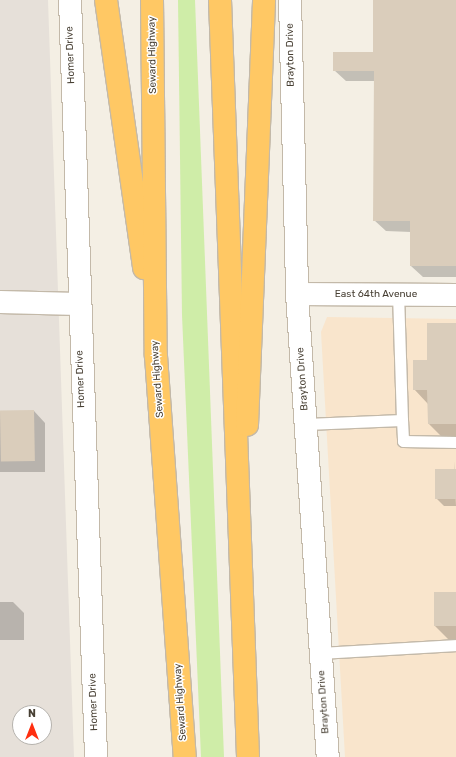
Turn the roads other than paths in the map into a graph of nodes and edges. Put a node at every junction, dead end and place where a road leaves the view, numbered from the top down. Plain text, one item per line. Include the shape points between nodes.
1 (70, 0) edge
2 (106, 0) edge
3 (152, 0) edge
4 (220, 0) edge
5 (264, 0) edge
6 (290, 0) edge
7 (297, 294) junction
8 (398, 295) junction
9 (456, 295) edge
10 (0, 302) edge
11 (78, 304) junction
12 (156, 356) junction
13 (402, 420) junction
14 (306, 424) junction
15 (456, 442) edge
16 (241, 628) junction
17 (456, 645) edge
18 (321, 653) junction
19 (96, 757) edge
20 (185, 757) edge
21 (248, 757) edge
22 (328, 757) edge

1 - 11 street, Homer Drive
2 - 12 highway
3 - 12 highway, Seward Highway
4 - 16 highway
5 - 16 highway
6 - 7 street, Brayton Drive
7 - 8 street, East 64th Avenue
7 - 14 street, Brayton Drive
8 - 9 street, East 64th Avenue
8 - 13 lane
10 - 11 street
11 - 19 street, Homer Drive
12 - 20 highway, Seward Highway
13 - 14 lane
13 - 15 lane via 403,441
14 - 18 street, Brayton Drive
16 - 21 highway
17 - 18 lane
18 - 22 street, Brayton Drive

